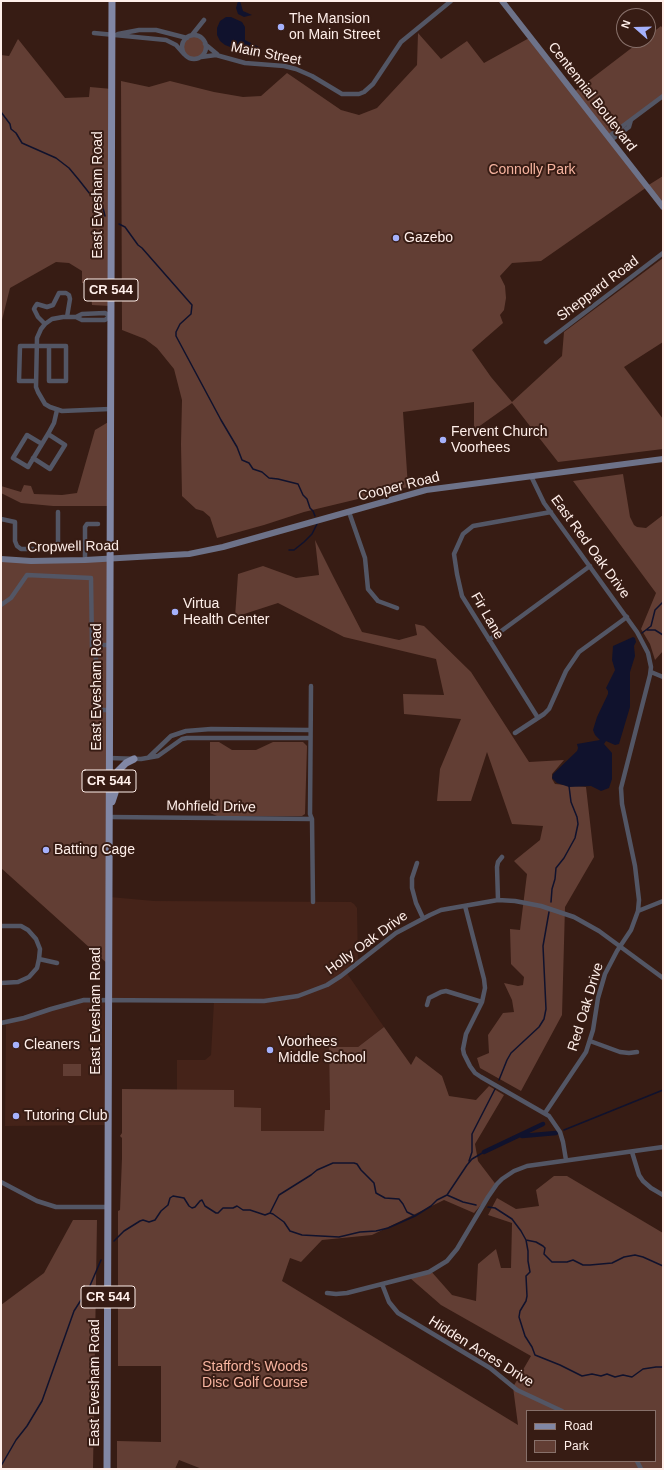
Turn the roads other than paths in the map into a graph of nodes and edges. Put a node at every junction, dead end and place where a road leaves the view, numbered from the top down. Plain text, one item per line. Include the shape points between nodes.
1 (112, 1) edge
2 (452, 1) edge
3 (502, 1) edge
4 (204, 20) dead end
5 (94, 33) dead end
6 (112, 35) junction
7 (189, 37) junction
8 (205, 44) junction
9 (184, 54) junction
10 (221, 56) junction
11 (201, 57) junction
12 (663, 96) edge
13 (610, 139) junction
14 (663, 207) edge
15 (663, 254) edge
16 (110, 316) junction
17 (67, 317) junction
18 (45, 324) junction
19 (546, 342) dead end
20 (37, 346) junction
21 (49, 346) junction
22 (36, 381) junction
23 (110, 409) junction
24 (57, 410) junction
25 (48, 434) junction
26 (42, 444) junction
27 (33, 458) junction
28 (663, 459) edge
29 (531, 476) junction
30 (58, 512) dead end
31 (349, 512) junction
32 (550, 512) junction
33 (1, 519) edge
34 (98, 524) dead end
35 (145, 557) joint
36 (1, 559) edge
37 (110, 559) junction
38 (84, 560) junction
39 (590, 566) junction
40 (1, 605) edge
41 (397, 608) dead end
42 (627, 617) junction
43 (489, 640) junction
44 (110, 645) junction
45 (92, 646) junction
46 (650, 672) junction
47 (663, 677) edge
48 (311, 686) dead end
49 (110, 710) junction
50 (538, 718) junction
51 (228, 729) junction
52 (271, 730) junction
53 (310, 730) junction
54 (515, 733) dead end
55 (228, 737) junction
56 (271, 737) junction
57 (310, 738) junction
58 (149, 757) junction
59 (109, 758) junction
60 (134, 759) junction
61 (109, 808) junction
62 (109, 817) junction
63 (312, 819) junction
64 (502, 857) dead end
65 (417, 863) dead end
66 (498, 900) junction
67 (663, 901) edge
68 (313, 902) dead end
69 (465, 906) junction
70 (638, 911) junction
71 (423, 918) junction
72 (1, 926) edge
73 (620, 946) junction
74 (39, 959) junction
75 (57, 963) dead end
76 (663, 978) edge
77 (1, 983) edge
78 (110, 1000) junction
79 (482, 1002) junction
80 (427, 1005) dead end
81 (1, 1023) edge
82 (590, 1041) junction
83 (637, 1052) dead end
84 (544, 1113) junction
85 (663, 1147) edge
86 (632, 1152) junction
87 (566, 1160) junction
88 (1, 1182) edge
89 (663, 1195) edge
90 (108, 1207) junction
91 (382, 1284) junction
92 (327, 1293) dead end
93 (560, 1410) edge
94 (107, 1469) edge

1 - 6 main road, East Evesham Road / CR 544
2 - 10 street, Main Street via 401,42 373,84 359,94 342,94 296,69 245,63
3 - 13 street, Centennial Boulevard
4 - 7 street
5 - 6 street
6 - 7 street via 156,30
6 - 9 street via 166,40 176,45
6 - 16 main road, East Evesham Road / CR 544
7 - 8 street via 200,37
7 - 9 street via 182,44
8 - 10 street, Main Street
8 - 11 street via 205,52
9 - 11 street via 192,59
10 - 11 street, Main Street
12 - 13 street via 632,119 629,127
13 - 14 street, Centennial Boulevard
15 - 19 street, Sheppard Road
16 - 17 street via 82,314
16 - 23 main road, East Evesham Road / CR 544
17 - 18 street via 49,320
17 - 18 street via 69,295 59,293 53,305 47,307 37,304 34,309
18 - 20 street via 38,333
20 - 21 street
20 - 22 street
20 - 22 street via 20,346 19,381
21 - 21 street via 66,346 66,381 49,381
22 - 24 street via 41,399
23 - 24 street
23 - 37 main road, East Evesham Road / CR 544
24 - 25 street
25 - 26 street
25 - 27 street via 65,445 54,463 50,469
26 - 27 street
26 - 27 street via 27,435 13,458 28,467
28 - 29 street, Cooper Road
29 - 31 street, Cooper Road via 426,490
29 - 32 street, East Red Oak Drive
30 - 33 street via 58,542 54,549 20,549 15,541 15,522
31 - 35 street, Cooper Road via 223,547 189,554
31 - 41 street via 364,558 368,589 378,601
32 - 39 street, East Red Oak Drive
32 - 43 street, Fir Lane via 481,524 467,530 460,539 454,554 454,562 462,596
34 - 38 street via 85,526
35 - 37 street, Cropwell Road
36 - 38 street, Cropwell Road
37 - 38 street, Cropwell Road
37 - 44 main road, East Evesham Road / CR 544
39 - 42 street, East Red Oak Drive
39 - 43 street
40 - 45 street via 11,598 27,575 91,578
42 - 46 street, East Red Oak Drive via 648,653
42 - 50 street via 580,652 566,671 549,709
43 - 50 street, Fir Lane
44 - 45 street
44 - 49 main road, East Evesham Road / CR 544
45 - 49 street via 96,658 96,706
46 - 47 street
46 - 70 street via 621,788 623,811 635,866
48 - 53 street
49 - 59 main road, East Evesham Road / CR 544
50 - 54 street
51 - 52 street
51 - 55 street
51 - 58 street via 186,730 165,740
52 - 53 street
52 - 56 street
53 - 57 street
55 - 56 street
55 - 58 street via 182,739 158,756
56 - 57 street
57 - 63 street
58 - 60 street
59 - 60 street
59 - 61 main road, East Evesham Road / CR 544
60 - 61 main road via 118,771 115,793
61 - 62 main road, East Evesham Road / CR 544
62 - 63 street, Mohfield Drive
62 - 78 main road, East Evesham Road / CR 544
63 - 68 street
64 - 66 street via 497,867
65 - 71 street via 412,888
66 - 69 street, Holly Oak Drive
66 - 73 street, Holly Oak Drive via 530,903 574,917
67 - 70 street
69 - 71 street, Holly Oak Drive via 441,910
69 - 79 street via 484,979 485,995
70 - 73 street via 631,930
71 - 78 street, Holly Oak Drive via 396,933 327,985 298,996 264,1001
72 - 74 street via 21,926 33,934 40,949
73 - 76 street, Holly Oak Drive
73 - 82 street, Red Oak Drive via 601,985
74 - 75 street
74 - 77 street via 37,968 24,980
78 - 81 street, Holly Oak Drive via 73,1002
78 - 90 main road, East Evesham Road / CR 544
79 - 80 street via 446,991 429,998
79 - 84 street via 466,1034 463,1049 470,1066 481,1077
82 - 83 street via 620,1052
82 - 84 street, Red Oak Drive via 580,1062
84 - 87 street via 560,1132
85 - 86 street
86 - 87 street
86 - 89 street via 643,1182
87 - 91 street via 527,1166 508,1175 497,1184 447,1261 429,1272
88 - 90 street via 37,1201 56,1207
90 - 94 main road, East Evesham Road / CR 544
91 - 92 street via 347,1293
91 - 93 street, Hidden Acres Drive via 389,1302 398,1313 490,1368 517,1390

